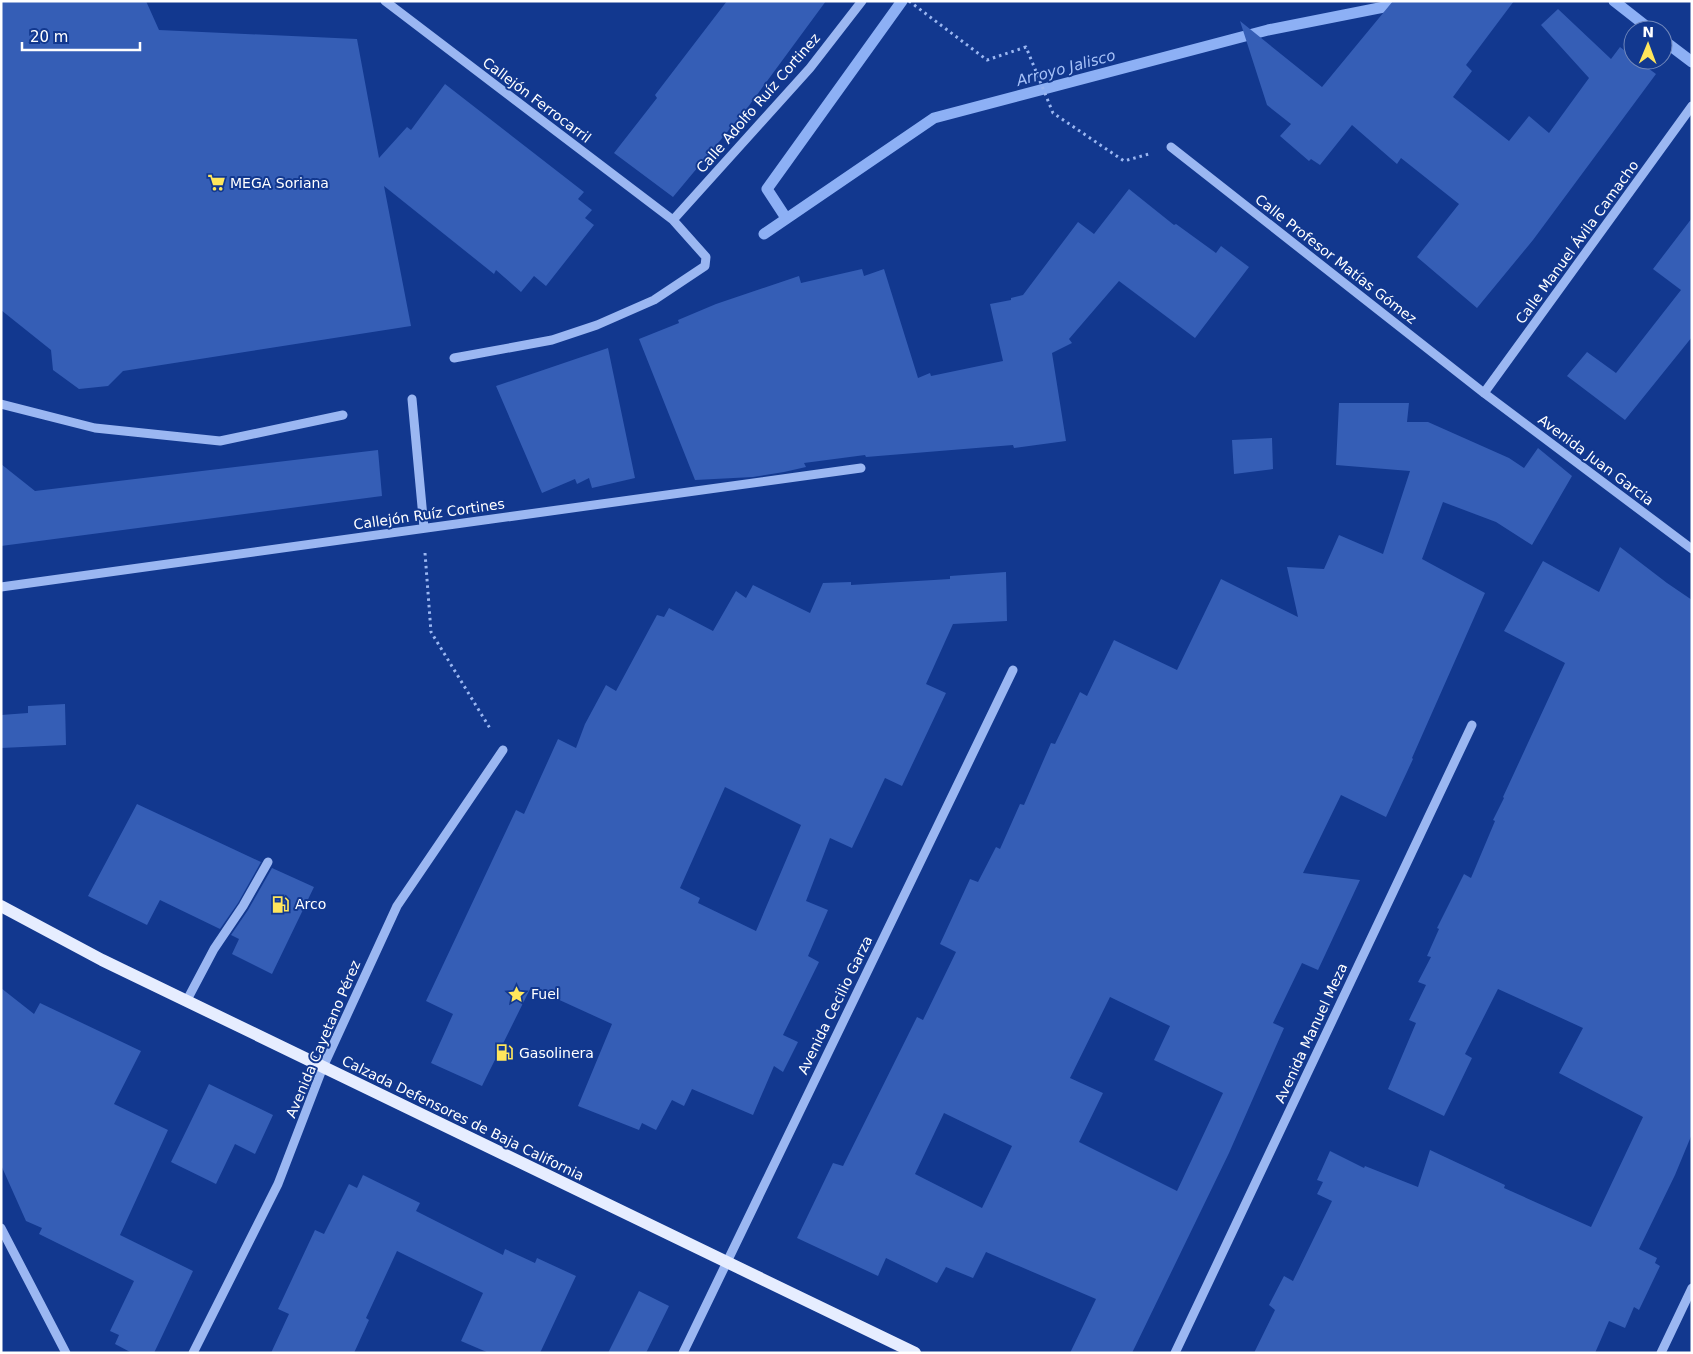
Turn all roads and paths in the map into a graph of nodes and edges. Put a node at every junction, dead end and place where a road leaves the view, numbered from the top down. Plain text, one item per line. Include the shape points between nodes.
1 (385, 1) edge
2 (862, 1) edge
3 (909, 1) edge
4 (1692, 106) edge
5 (1171, 147) joint
6 (673, 220) junction
7 (454, 358) dead end
8 (1484, 393) junction
9 (412, 399) dead end
10 (1, 404) edge
11 (342, 415) dead end
12 (862, 468) dead end
13 (424, 528) junction
14 (1692, 549) edge
15 (1, 587) edge
16 (1012, 670) dead end
17 (1472, 725) dead end
18 (503, 750) joint
19 (268, 862) dead end
20 (1, 906) edge
21 (186, 1000) junction
22 (323, 1068) junction
23 (1, 1228) edge
24 (727, 1262) junction
25 (1692, 1288) edge
26 (66, 1353) edge
27 (193, 1353) edge
28 (683, 1353) edge
29 (915, 1353) edge
30 (1175, 1353) edge
31 (1661, 1353) edge

1 - 6 street, Callejón Ferrocarril
2 - 6 street, Calle Adolfo Ruíz Cortinez via 810,68
3 - 5 path via 987,60 1026,47 1052,113 1124,161
4 - 8 street, Calle Manuel Ávila Camacho
5 - 8 street, Calle Profesor Matías Gómez
6 - 7 street via 707,262 706,266 654,300 597,326 552,340
8 - 14 street, Avenida Juan Garcia
9 - 13 street
10 - 11 street via 95,428 220,441
12 - 13 street, Callejón Ruíz Cortines
13 - 15 street, Callejón Ruíz Cortines
13 - 18 path via 431,632
16 - 24 street, Avenida Cecilio Garza
17 - 30 street, Avenida Manuel Meza
18 - 22 street, Avenida Cayetano Pérez via 397,906
19 - 21 street
20 - 21 main road, Calzada Defensores de Baja California
21 - 22 main road, Calzada Defensores de Baja California
22 - 24 main road, Calzada Defensores de Baja California
22 - 27 street, Avenida Cayetano Pérez via 278,1184
23 - 26 street
24 - 28 street, Avenida Cecilio Garza
24 - 29 main road, Calzada Defensores de Baja California
25 - 31 street

